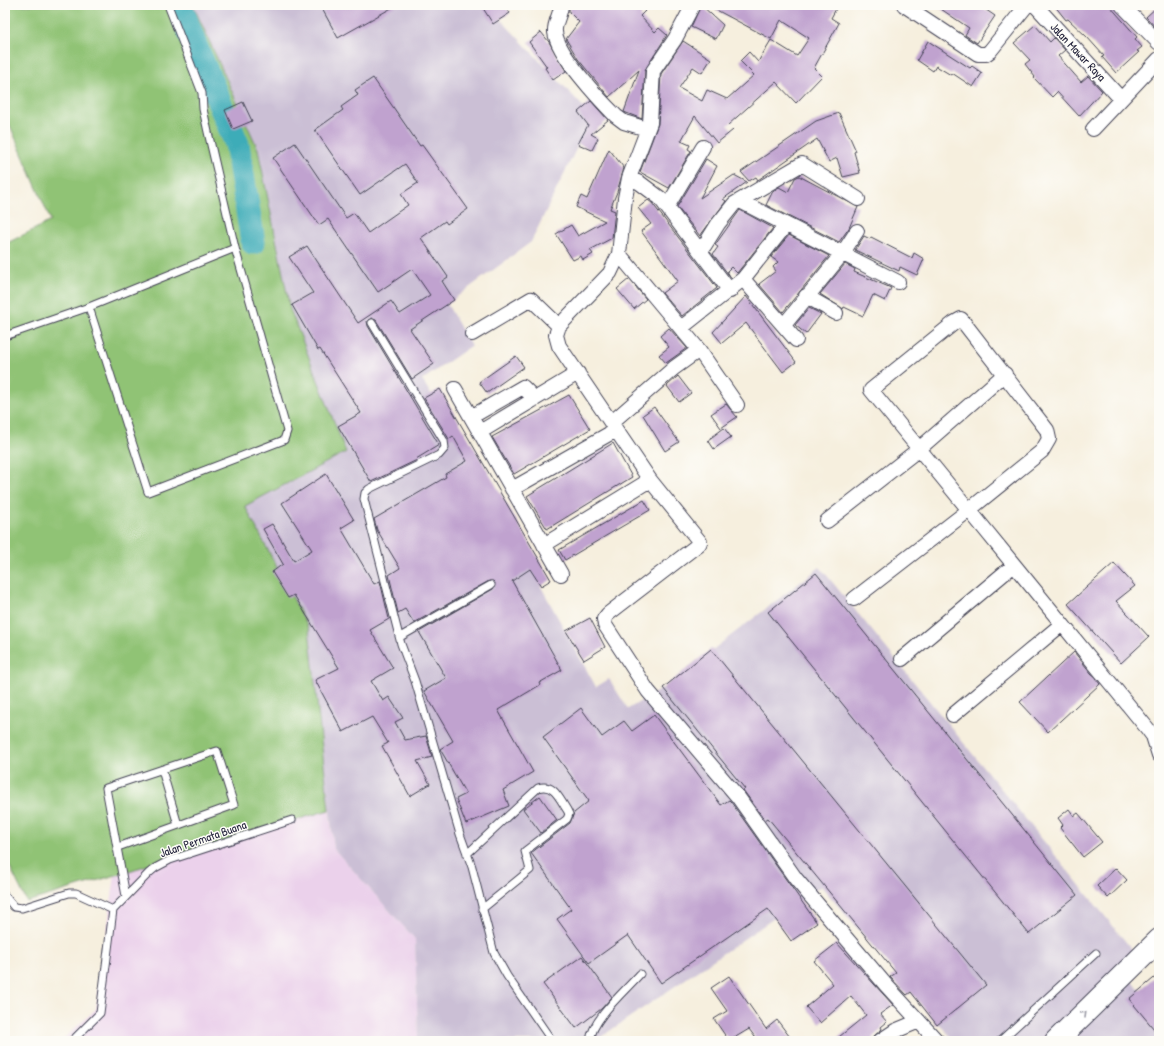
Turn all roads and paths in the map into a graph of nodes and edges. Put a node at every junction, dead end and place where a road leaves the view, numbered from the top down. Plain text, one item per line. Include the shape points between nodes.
1 (168, 5) edge
2 (561, 5) edge
3 (693, 5) edge
4 (904, 5) edge
5 (1027, 5) edge
6 (1035, 5) edge
7 (1122, 5) edge
8 (1159, 43) edge
9 (1159, 59) edge
10 (1121, 99) junction
11 (647, 129) junction
12 (1093, 129) dead end
13 (704, 147) dead end
14 (629, 178) junction
15 (858, 199) dead end
16 (740, 201) junction
17 (666, 207) junction
18 (786, 225) junction
19 (857, 231) dead end
20 (235, 248) junction
21 (700, 251) junction
22 (619, 254) junction
23 (842, 254) junction
24 (743, 279) junction
25 (898, 282) dead end
26 (730, 291) junction
27 (806, 296) junction
28 (89, 307) junction
29 (836, 313) dead end
30 (372, 323) dead end
31 (784, 325) junction
32 (559, 326) junction
33 (681, 328) junction
34 (472, 334) dead end
35 (5, 336) edge
36 (796, 340) dead end
37 (700, 350) junction
38 (578, 373) junction
39 (1005, 374) junction
40 (455, 389) dead end
41 (535, 399) junction
42 (737, 405) dead end
43 (471, 418) junction
44 (613, 426) junction
45 (480, 432) junction
46 (919, 448) junction
47 (650, 480) junction
48 (512, 489) junction
49 (969, 510) junction
50 (827, 521) dead end
51 (544, 545) junction
52 (1014, 565) junction
53 (561, 574) dead end
54 (491, 585) dead end
55 (854, 599) dead end
56 (1062, 624) junction
57 (400, 637) junction
58 (902, 659) dead end
59 (952, 715) dead end
60 (1156, 734) edge
61 (1159, 755) edge
62 (162, 770) junction
63 (292, 820) dead end
64 (178, 825) junction
65 (118, 847) junction
66 (467, 854) junction
67 (5, 896) edge
68 (126, 896) junction
69 (482, 909) junction
70 (113, 910) junction
71 (1159, 940) edge
72 (1096, 953) dead end
73 (1159, 960) edge
74 (640, 974) dead end
75 (920, 1021) junction
76 (1068, 1039) edge
77 (72, 1041) edge
78 (552, 1041) edge
79 (590, 1041) edge
80 (880, 1041) edge
81 (937, 1041) edge
82 (1000, 1041) edge

1 - 20 lane via 202,93 203,109
2 - 11 street via 555,33 577,72 616,116 624,122
3 - 11 street via 675,39 653,71 651,116
4 - 5 street via 978,54 990,51
6 - 10 street, Jalan Mawar Raya
7 - 8 street
9 - 10 street
10 - 12 street
11 - 14 street
13 - 17 street
14 - 17 street via 652,191
14 - 22 street
15 - 16 street via 802,164
16 - 18 street
16 - 21 street via 729,209
17 - 21 street
18 - 23 street
18 - 24 street
19 - 23 street
20 - 28 lane
20 - 28 lane via 287,431 284,440 148,492
21 - 26 street
22 - 32 street via 610,273
22 - 33 street
23 - 25 street
23 - 27 street
24 - 26 street
24 - 31 street
26 - 33 street
27 - 29 street
27 - 31 street
28 - 35 lane
30 - 57 lane via 444,441 445,448 439,455 365,493 364,499
31 - 36 street
32 - 34 street via 531,299
32 - 38 street via 556,336 559,346
33 - 37 street
37 - 42 street
37 - 44 street via 674,368
38 - 41 street
38 - 44 street
39 - 46 street
39 - 46 street via 961,319 871,390
39 - 49 street via 1047,430 1049,439 1042,451
40 - 43 street
41 - 43 street via 523,387
41 - 45 street
43 - 45 street
44 - 47 street
44 - 48 street
45 - 48 street
46 - 49 street
46 - 50 street
47 - 51 street
47 - 75 street via 699,540 699,544 608,614 604,619 605,625 648,691 738,797 796,879
48 - 51 street
49 - 52 street
49 - 55 street
51 - 53 street
52 - 56 street
52 - 58 street
54 - 57 lane
56 - 59 street
56 - 60 street
57 - 66 lane
60 - 61 street
62 - 64 lane
62 - 64 lane via 216,751 234,805
62 - 65 lane via 106,788
63 - 68 lane, Jalan Permata Buana via 161,864
64 - 65 lane
65 - 68 lane
66 - 69 lane
66 - 69 lane via 538,788 552,788 569,814 525,851 530,870
67 - 70 lane via 14,907 22,908 76,893
68 - 70 lane, Jalan Permata Buana
69 - 78 lane via 494,953
70 - 77 lane via 100,1013
76 -> 71 highway
72 - 82 lane
73 - 76 highway
74 - 79 lane via 596,1023
75 - 80 street via 895,1031
75 - 81 street

